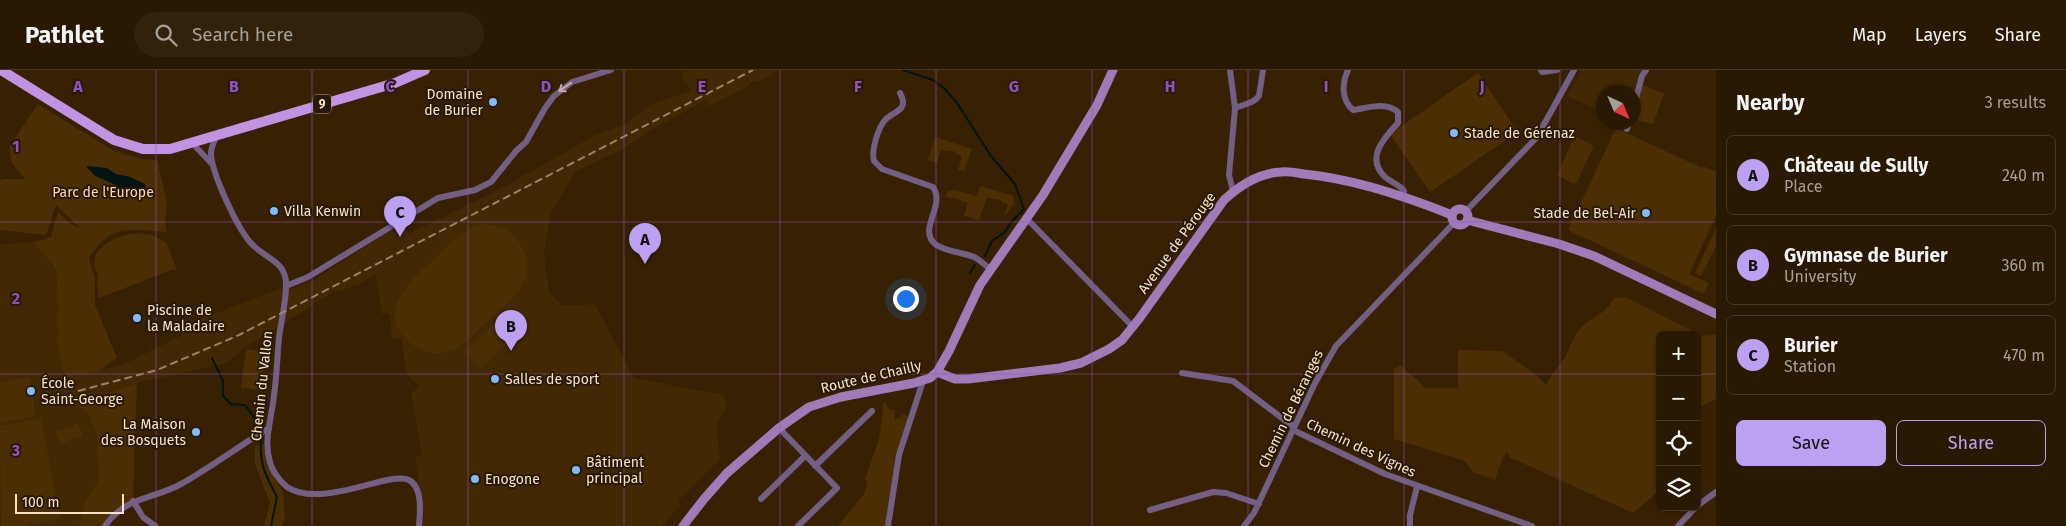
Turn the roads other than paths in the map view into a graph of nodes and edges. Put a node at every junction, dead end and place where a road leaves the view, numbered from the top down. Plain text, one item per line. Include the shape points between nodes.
1 (1, 70) edge
2 (425, 70) edge
3 (611, 70) edge
4 (1114, 70) edge
5 (1230, 70) edge
6 (1263, 70) edge
7 (1348, 70) edge
8 (1541, 70) edge
9 (1557, 70) edge
10 (1574, 70) edge
11 (1646, 70) edge
12 (1640, 85) edge
13 (900, 94) dead end
14 (1235, 108) junction
15 (217, 135) junction
16 (192, 143) junction
17 (212, 164) junction
18 (1233, 191) junction
19 (1403, 197) junction
20 (1467, 215) junction
21 (1027, 219) junction
22 (1453, 219) junction
23 (990, 269) junction
24 (286, 286) junction
25 (1716, 314) edge
26 (1133, 327) junction
27 (937, 372) junction
28 (1182, 374) dead end
29 (923, 381) junction
30 (872, 411) dead end
31 (778, 428) junction
32 (266, 429) junction
33 (1294, 429) junction
34 (805, 456) junction
35 (815, 466) junction
36 (1417, 487) junction
37 (1716, 492) edge
38 (761, 499) dead end
39 (132, 501) junction
40 (1259, 504) junction
41 (1701, 504) edge
42 (1150, 510) dead end
43 (1693, 511) edge
44 (105, 526) edge
45 (155, 526) edge
46 (419, 526) edge
47 (683, 526) edge
48 (798, 526) edge
49 (888, 526) edge
50 (1244, 526) edge
51 (1410, 526) edge
52 (1532, 526) edge
53 (1678, 526) edge

1 - 16 main road, 9 via 118,142 143,149 170,149
2 - 15 main road, 9 via 395,84
3 -> 24 street via 572,82 558,93 548,103 526,142 485,186 438,198 308,277
4 - 21 street, Route de Chailly via 1097,105
5 - 14 street
6 - 14 street via 1259,96 1252,103
7 - 19 street via 1343,80 1347,105 1353,110 1384,105 1398,112 1398,123 1376,153 1376,165 1388,179 1402,188
8 - 9 street
10 - 20 street via 1537,138
11 - 12 street
13 - 23 street via 903,100 901,108 881,126 873,154 874,163 882,169 934,187 937,196 929,228 932,242 938,247 974,257
14 - 18 street via 1229,175
15 - 16 main road, 9
15 - 17 street via 211,152
16 - 17 street, Chemin du Vallon
17 - 24 street, Chemin du Vallon via 243,234 261,254 282,266
18 - 19 street, Avenue de Pérouge via 1257,178 1282,172 1328,176
18 - 26 street, Avenue de Pérouge
19 - 22 street, Avenue de Pérouge
20 - 22 street via 1462,225
20 - 22 street via 1462,209 1457,209
20 - 25 street via 1594,256
21 - 23 street, Route de Chailly
21 - 26 street
22 - 33 street, Chemin de Béranges via 1336,346
23 - 27 street, Route de Chailly via 973,296
24 - 32 street, Chemin du Vallon via 274,396
26 - 27 street, Avenue de Pérouge via 1122,340 1095,358 1060,368 968,379 955,379
27 - 29 street, Route de Chailly
28 - 33 street, Chemin des Vignes via 1232,381
29 - 31 street, Route de Chailly via 841,396 809,407
29 - 49 street via 899,455
30 - 35 street
31 - 34 street
31 - 47 street, Route de Chailly via 720,481
32 - 39 street via 180,484
32 - 46 street, Chemin du Vallon via 270,462 276,475 288,487 316,494 394,479 409,480 419,496
33 - 36 street, Chemin des Vignes via 1356,462
33 - 40 street, Chemin de Béranges
34 - 35 street
34 - 38 street
35 - 48 street via 837,488
36 - 51 street, Chemin des Vignes
36 - 52 street, Chemin des Vignes
37 - 41 street
39 - 44 street via 112,516
39 - 45 street via 143,517
40 - 42 street via 1213,492
40 - 50 street, Chemin de Béranges
43 - 53 street

